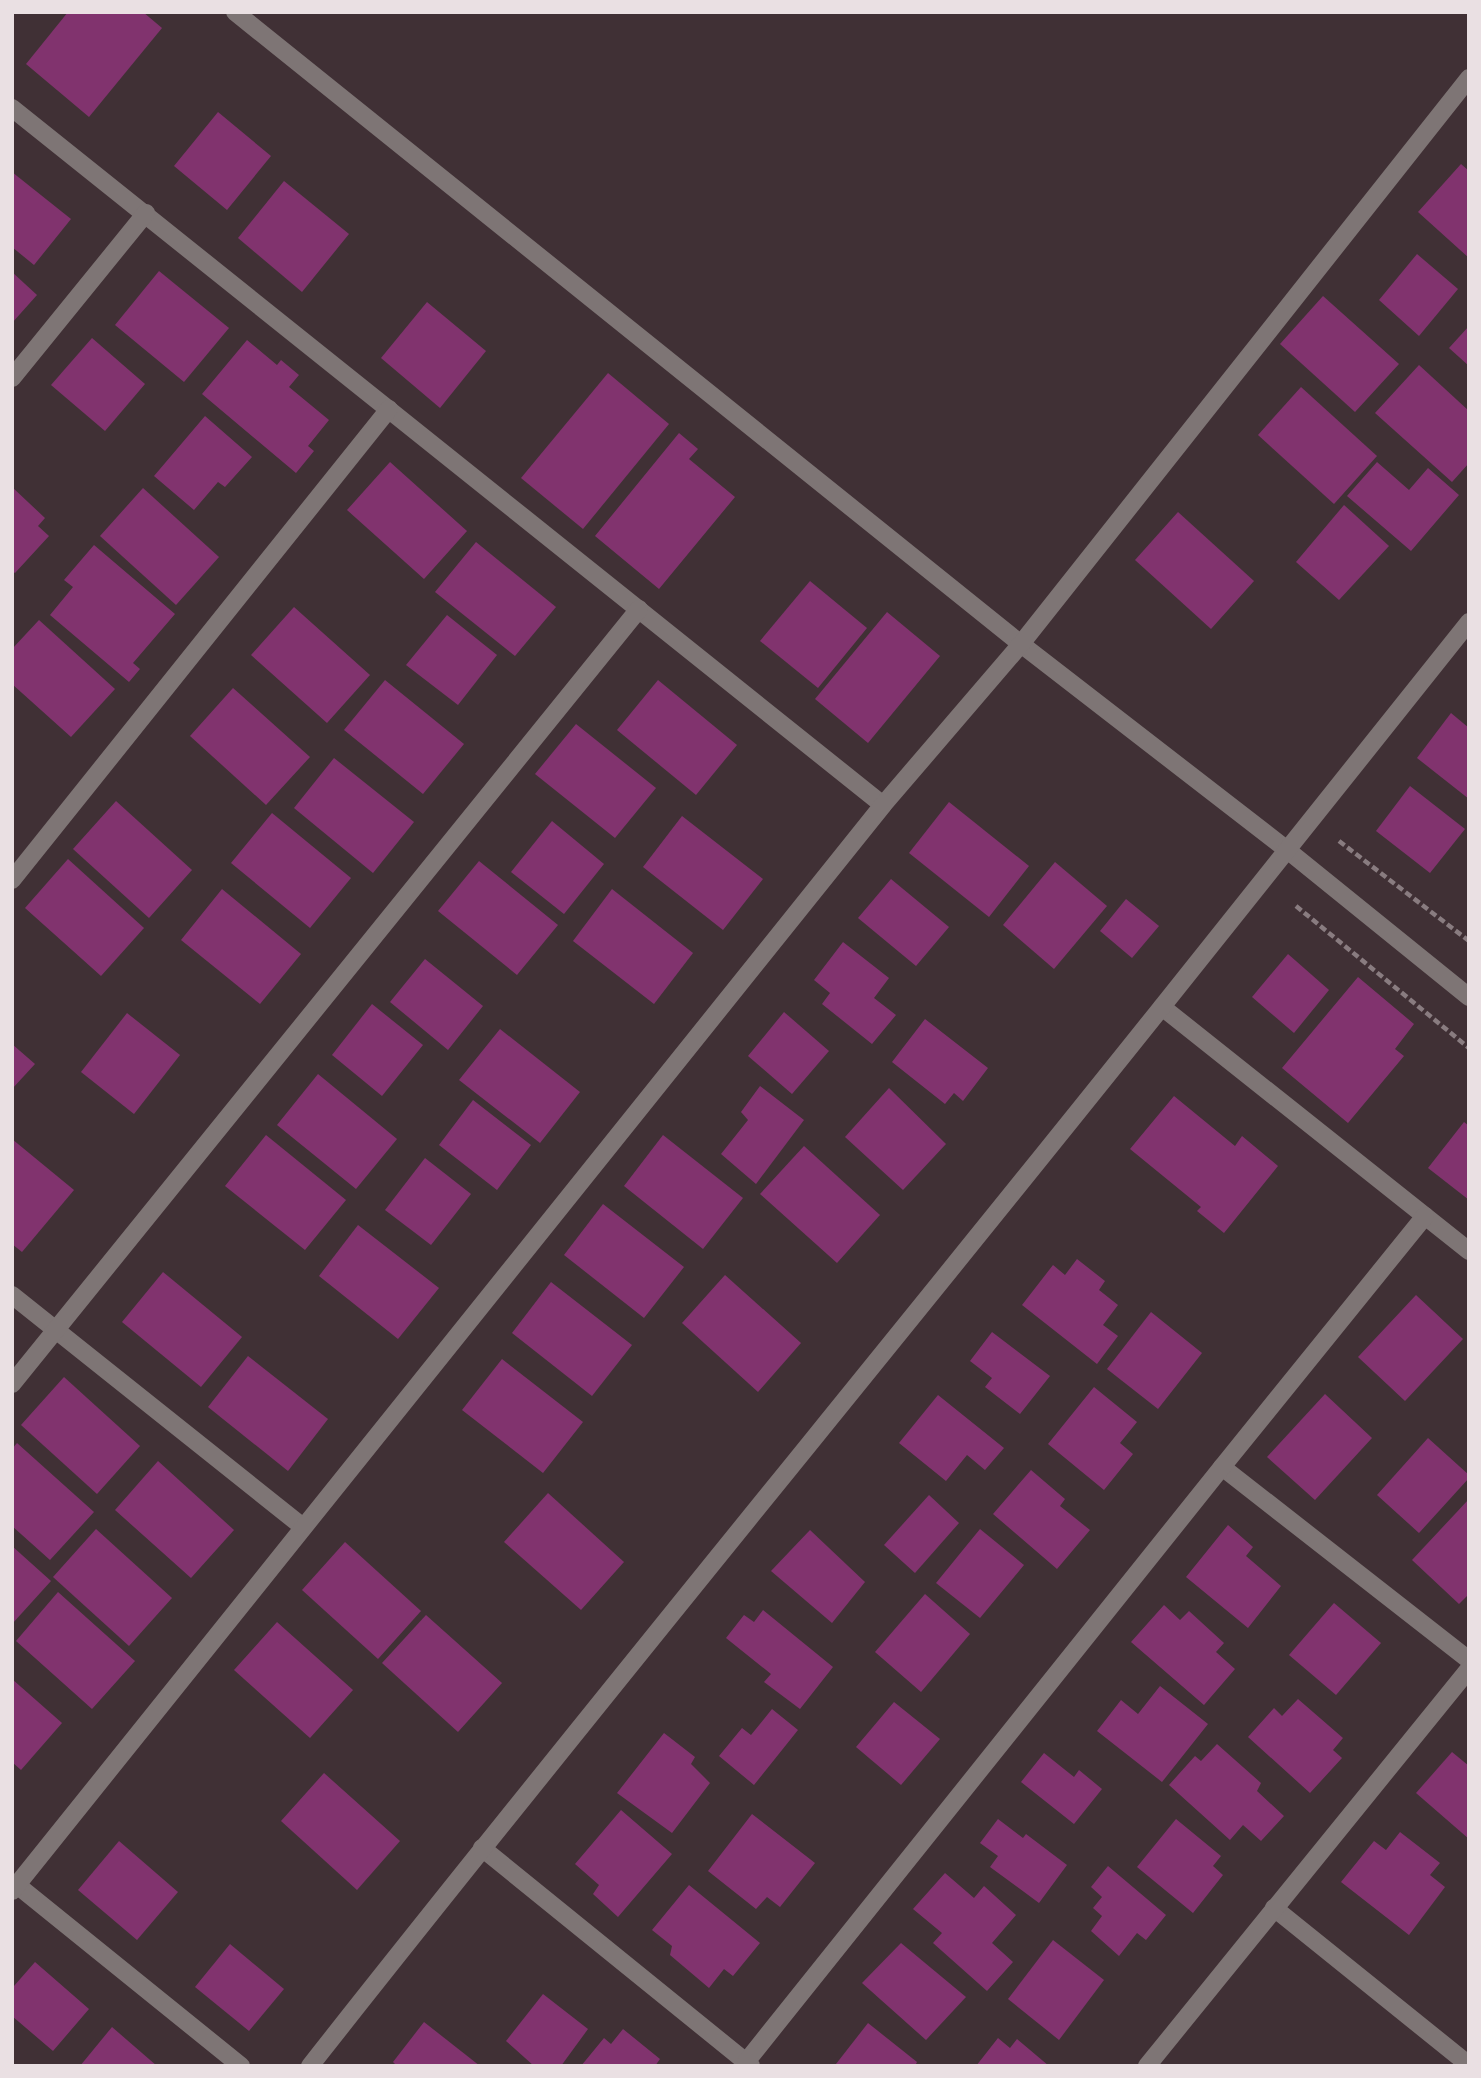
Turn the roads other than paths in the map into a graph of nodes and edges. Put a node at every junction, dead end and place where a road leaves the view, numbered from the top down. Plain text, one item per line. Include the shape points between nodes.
1 (235, 12) edge
2 (1469, 78) edge
3 (12, 108) edge
4 (146, 213) junction
5 (12, 377) edge
6 (389, 408) junction
7 (639, 609) junction
8 (1469, 622) edge
9 (1021, 644) junction
10 (883, 805) junction
11 (1286, 849) junction
12 (12, 880) edge
13 (1469, 997) edge
14 (1162, 1007) junction
15 (1425, 1216) junction
16 (1469, 1251) edge
17 (12, 1296) edge
18 (55, 1331) junction
19 (12, 1384) edge
20 (1222, 1466) junction
21 (303, 1527) junction
22 (1469, 1660) edge
23 (1469, 1669) edge
24 (482, 1848) junction
25 (15, 1888) edge
26 (1274, 1908) junction
27 (749, 2064) edge
28 (1469, 2065) edge
29 (241, 2066) edge
30 (310, 2066) edge
31 (1147, 2066) edge

1 - 9 street
2 - 9 street
3 - 4 street
4 - 5 street
4 - 6 street
6 - 7 street
6 - 12 street
7 - 10 street
7 - 18 street
8 - 11 street
9 - 10 street
9 - 11 street
10 - 21 street
11 - 13 street
11 - 14 street
14 - 15 street
14 - 24 street
15 - 16 street
15 - 20 street
17 - 18 street
18 - 19 street
18 - 21 street
20 - 22 street
20 - 27 street
21 - 25 street
23 - 26 street
24 - 27 street
24 - 30 street
25 - 29 street
26 - 28 street
26 - 31 street

